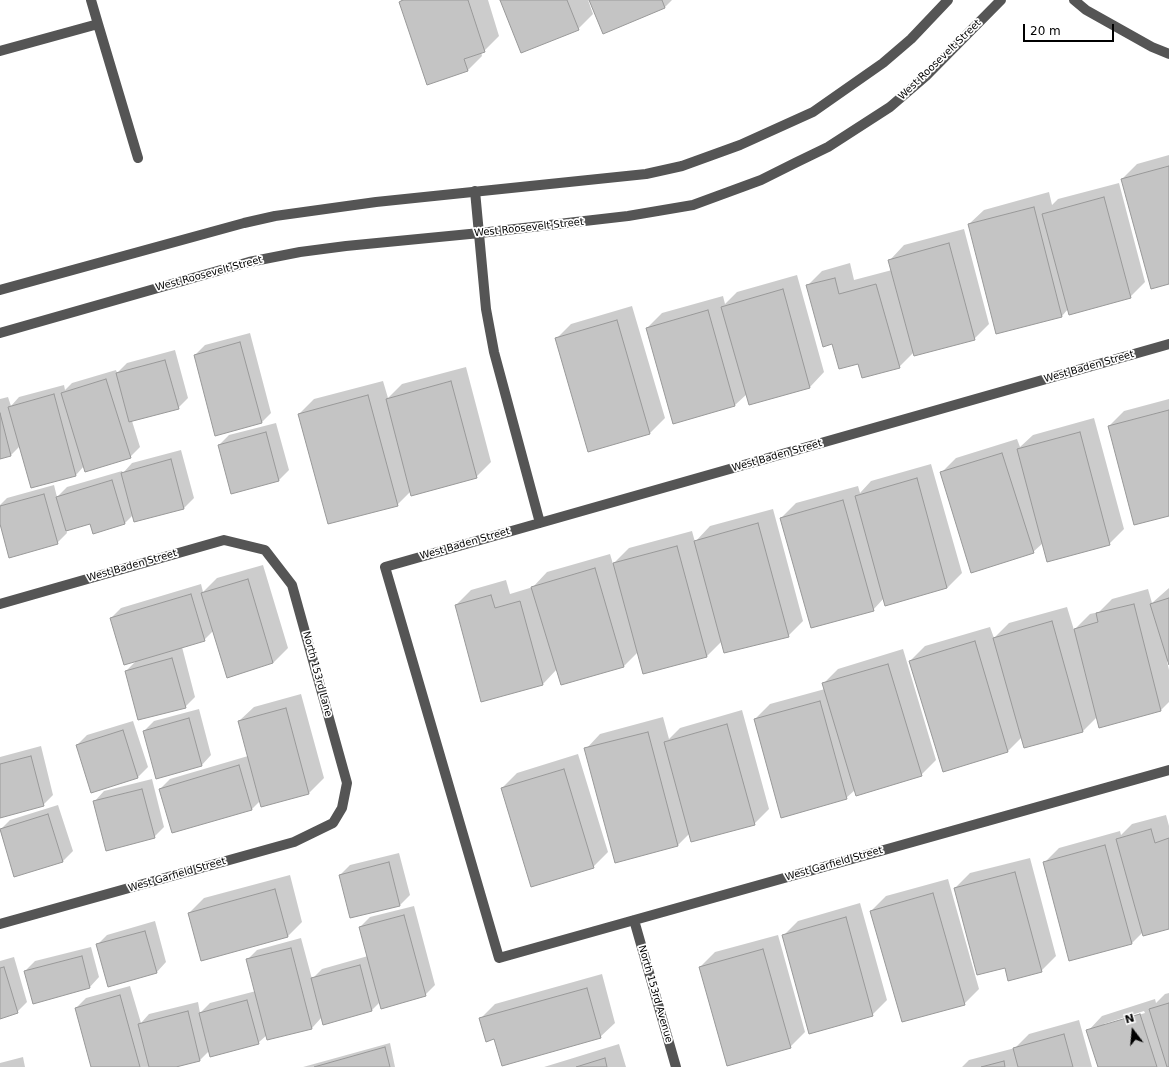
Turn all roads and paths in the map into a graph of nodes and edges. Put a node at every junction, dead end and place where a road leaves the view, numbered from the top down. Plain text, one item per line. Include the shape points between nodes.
1 (92, 0) edge
2 (948, 0) edge
3 (1001, 0) edge
4 (1074, 0) edge
5 (98, 24) junction
6 (0, 51) edge
7 (1169, 54) edge
8 (138, 158) dead end
9 (475, 191) junction
10 (480, 233) junction
11 (0, 290) edge
12 (0, 333) edge
13 (1169, 344) edge
14 (540, 523) junction
15 (265, 550) joint
16 (0, 604) edge
17 (1169, 770) edge
18 (342, 808) joint
19 (634, 920) junction
20 (0, 924) edge
21 (499, 958) joint
22 (676, 1067) edge

1 - 5 street
2 - 9 street via 911,39 852,86 813,112 740,145 682,166 646,174
3 - 10 street, West Roosevelt Street via 926,76 890,107 828,147 761,180 694,205
4 - 7 street via 1086,10
5 - 6 street
5 - 8 street
9 - 10 street
9 - 11 street via 324,208 267,218
10 - 12 street, West Roosevelt Street via 346,246 249,262
10 - 14 street via 486,309 494,352
13 - 14 street, West Baden Street
14 - 21 street, West Baden Street via 385,567
15 - 16 street, West Baden Street via 224,540
15 - 18 street, North 153rd Lane via 292,585 347,783
17 - 19 street, West Garfield Street
18 - 20 street, West Garfield Street via 333,823 294,842
19 - 21 street, West Garfield Street
19 - 22 street, North 153rd Avenue

